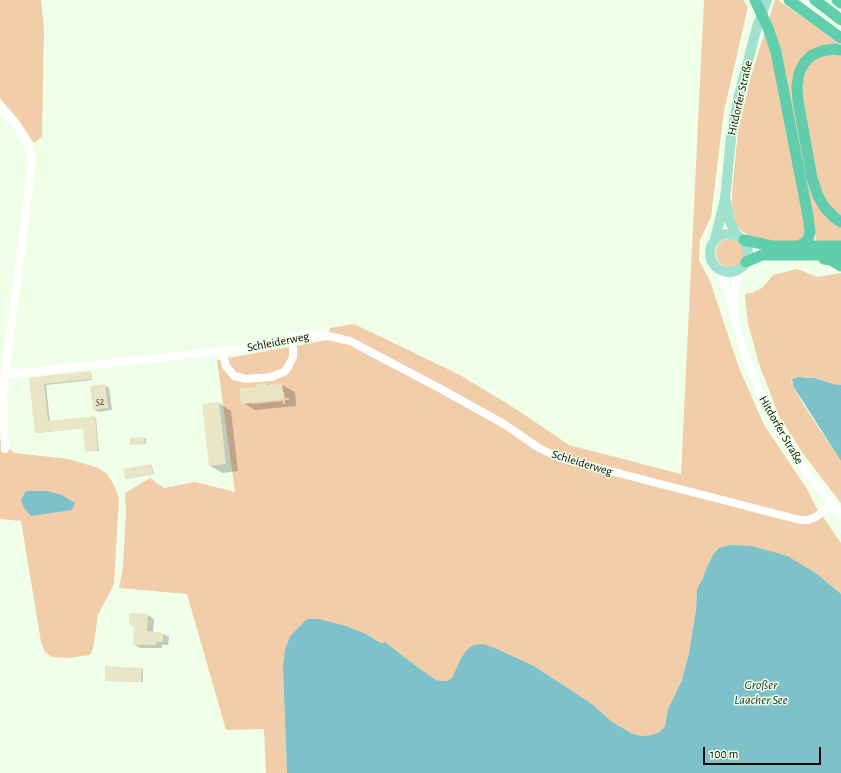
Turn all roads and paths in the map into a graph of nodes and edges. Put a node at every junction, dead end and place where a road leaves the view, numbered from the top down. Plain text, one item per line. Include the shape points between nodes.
1 (755, 0) edge
2 (767, 0) edge
3 (789, 0) edge
4 (815, 0) edge
5 (837, 0) edge
6 (841, 3) edge
7 (841, 20) edge
8 (841, 38) edge
9 (841, 50) edge
10 (0, 106) edge
11 (725, 198) junction
12 (841, 222) edge
13 (740, 238) junction
14 (715, 239) junction
15 (841, 246) edge
16 (801, 250) junction
17 (841, 255) edge
18 (744, 265) junction
19 (841, 266) edge
20 (717, 268) junction
21 (734, 311) junction
22 (293, 337) junction
23 (222, 351) junction
24 (6, 369) junction
25 (5, 449) dead end
26 (832, 504) junction
27 (841, 515) edge

1 - 16 highway via 776,52 808,216 810,232
2 - 11 main road, Hitdorfer Straße via 757,27 738,99 730,138
3 - 8 highway
4 - 7 highway
5 - 6 highway
9 - 12 highway via 828,50 812,55 802,68 797,86 812,178 825,208
10 - 24 street via 18,127 32,159
11 - 13 main road, Hitdorfer Straße via 730,222
11 - 14 main road, Hitdorfer Straße
13 - 14 main road via 725,234
13 - 16 highway
13 - 18 main road via 748,251
14 - 20 main road via 711,245 710,258
15 - 16 highway
16 - 17 highway
16 - 18 highway via 762,256
16 - 19 highway
18 - 20 main road via 732,272
18 - 21 street, Hitdorfer Straße via 736,283
20 - 21 street, Hitdorfer Straße
21 - 26 street, Hitdorfer Straße via 745,355 772,419 789,448
22 - 23 street, Schleiderweg via 256,347
22 - 23 street via 291,363 284,372 271,377 246,379 234,376 226,366
22 - 26 street, Schleiderweg via 328,336 350,341 484,412 539,448 560,458 800,520 816,517
23 - 24 street, Schleiderweg via 11,374
24 - 25 street via 3,392
26 - 27 street, Hitdorfer Straße

